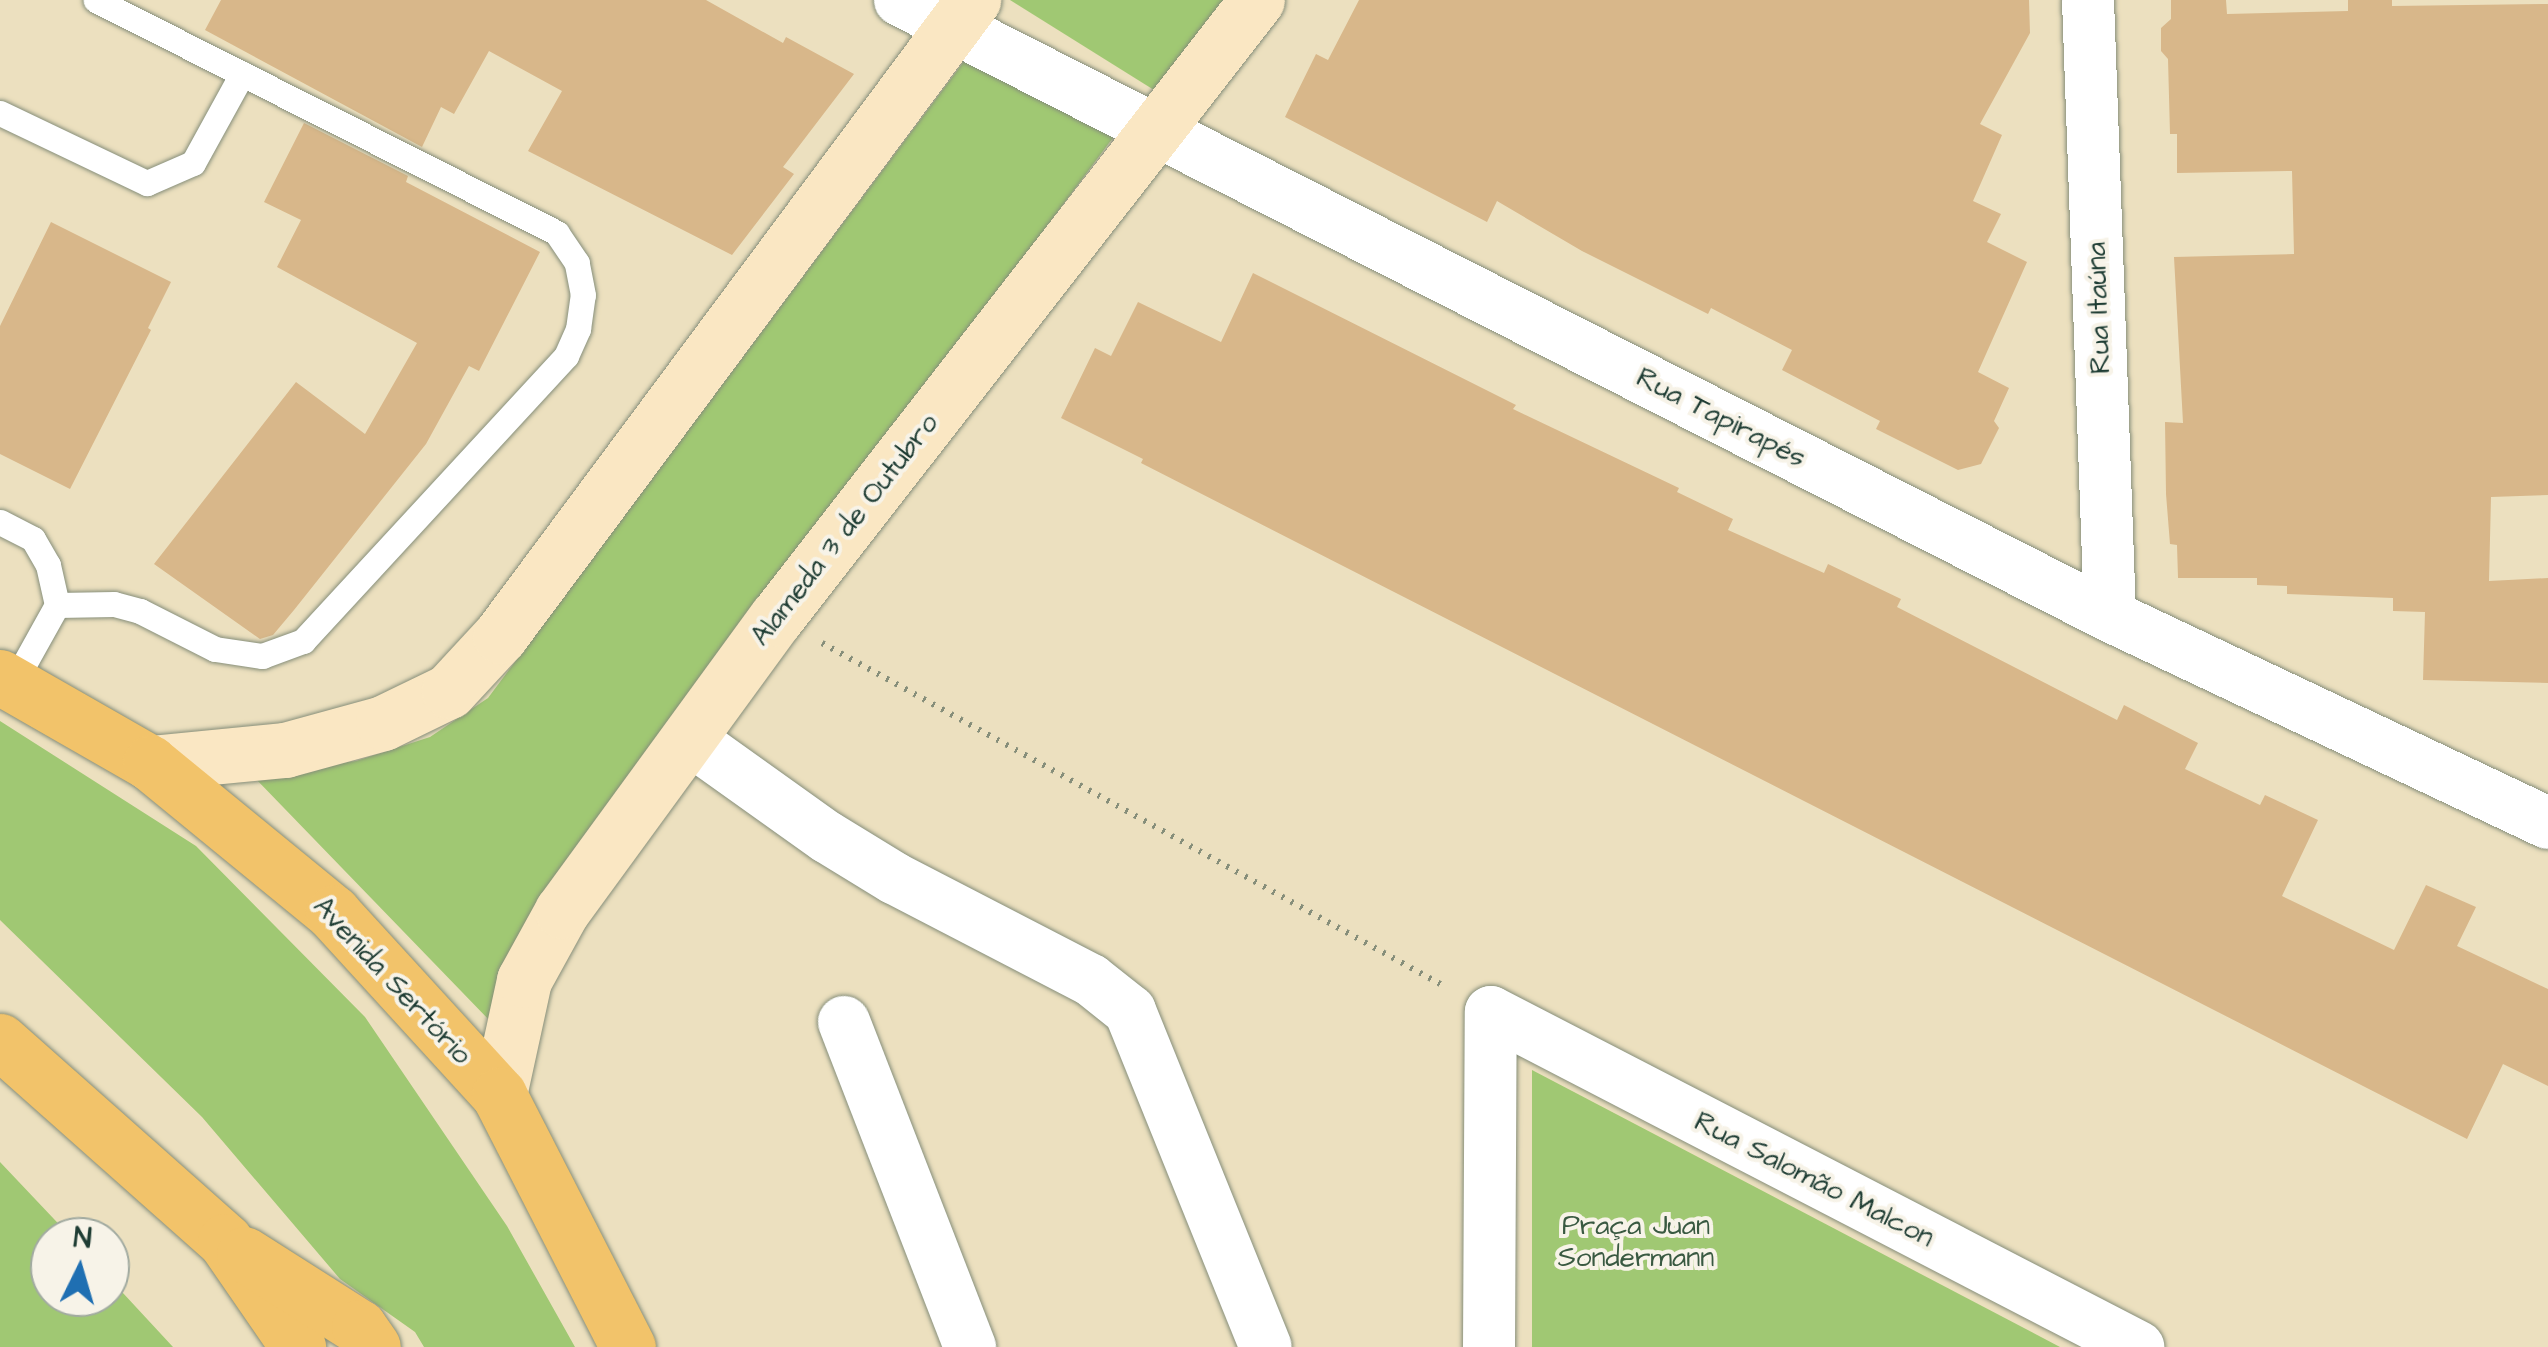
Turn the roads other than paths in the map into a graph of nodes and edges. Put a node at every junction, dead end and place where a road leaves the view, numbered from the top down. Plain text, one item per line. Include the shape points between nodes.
1 (96, 0) edge
2 (900, 0) edge
3 (1257, 0) edge
4 (2088, 0) edge
5 (963, 14) edge
6 (242, 74) junction
7 (0, 114) edge
8 (1156, 131) junction
9 (0, 522) edge
10 (57, 605) junction
11 (2110, 616) junction
12 (7, 680) edge
13 (688, 738) junction
14 (150, 763) junction
15 (2548, 823) edge
16 (844, 1022) dead end
17 (0, 1041) edge
18 (498, 1095) junction
19 (225, 1241) junction
20 (2126, 1344) edge
21 (298, 1347) edge
22 (373, 1347) edge
23 (628, 1347) edge
24 (970, 1347) edge
25 (1266, 1347) edge
26 (1488, 1347) edge

1 - 6 lane
2 - 5 street, Rua Tapirapés
3 - 8 street, Alameda 3 de Outubro
4 - 11 street, Rua Itaúna
5 - 8 street, Rua Tapirapés
5 - 14 street via 500,636 449,691 384,724 284,750
6 - 7 lane via 193,163 148,183
6 - 10 lane via 557,233 577,263 583,294 578,329 566,356 303,641 262,656 215,649 140,610
8 - 11 street, Rua Tapirapés
8 - 13 street, Alameda 3 de Outubro
9 - 10 lane via 32,539 48,565
10 - 12 lane
11 - 15 street, Rua Tapirapés
12 - 14 main road, Avenida Sertório
13 - 18 street, Alameda 3 de Outubro via 562,910 524,980
13 - 25 street via 827,838 1091,980 1130,1011
14 - 18 main road, Avenida Sertório via 333,914
16 - 24 street
17 - 19 main road
18 - 23 main road, Avenida Sertório
19 - 21 main road
19 - 22 main road via 358,1327
20 - 26 street, Rua Salomão Malcon via 1491,1012

